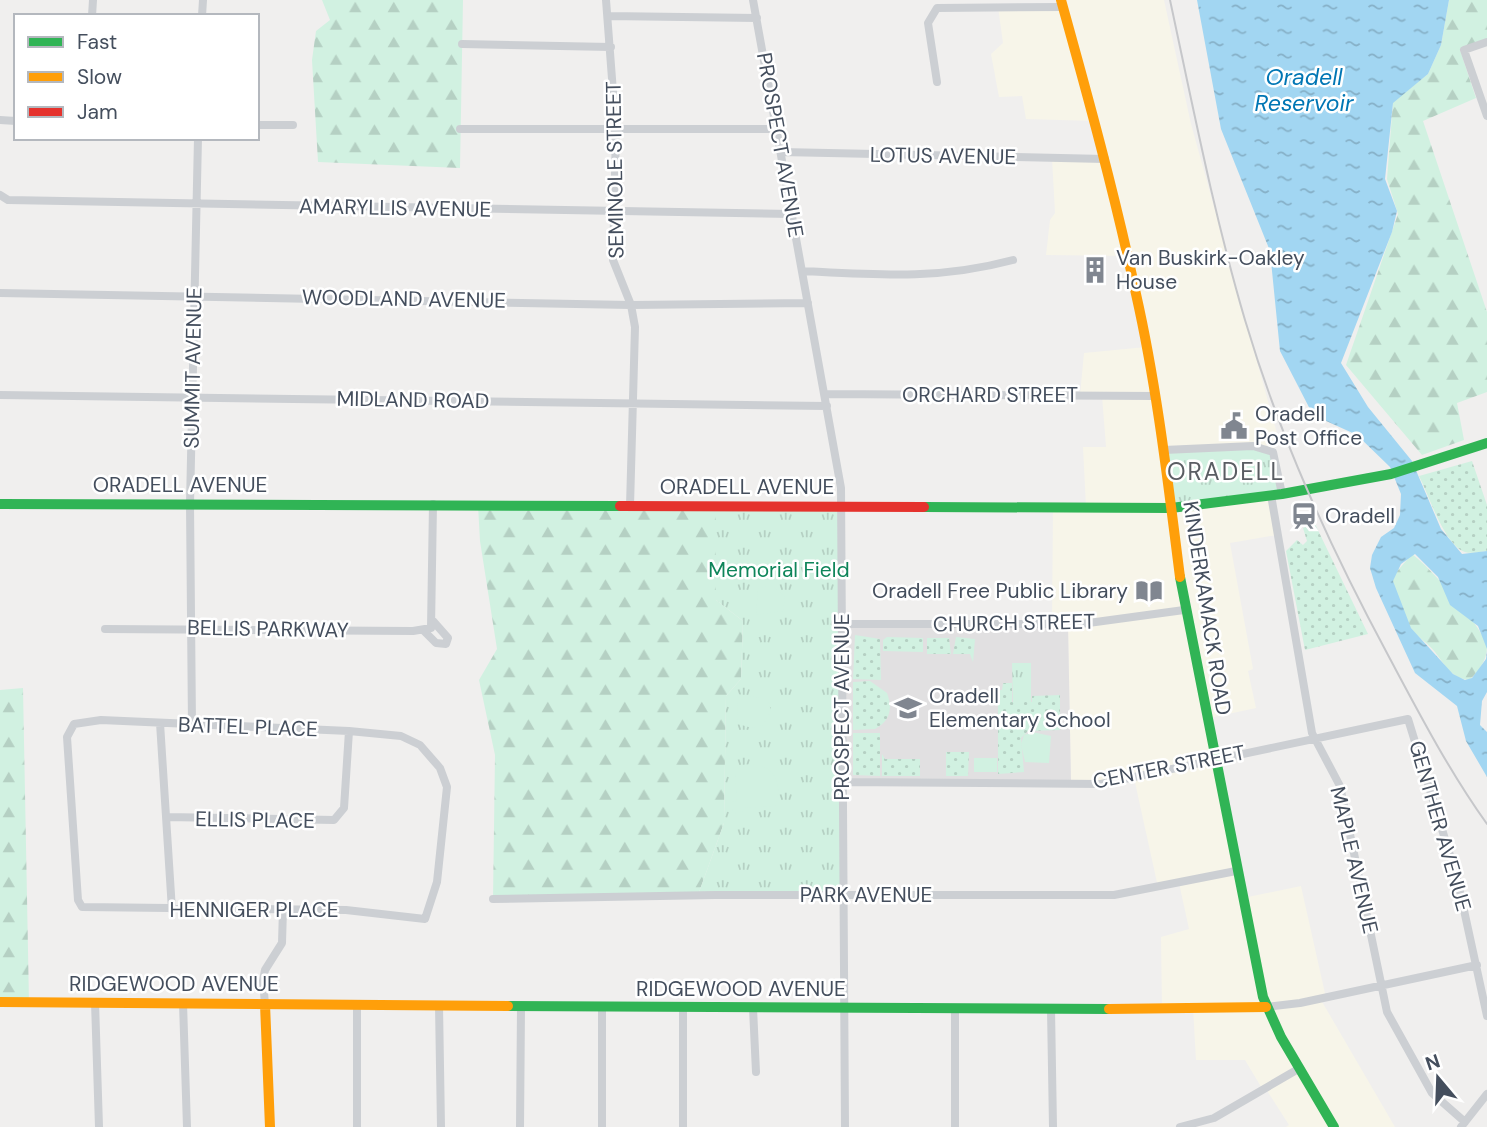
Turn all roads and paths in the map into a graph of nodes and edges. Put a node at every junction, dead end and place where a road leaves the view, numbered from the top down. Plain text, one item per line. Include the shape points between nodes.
1 (606, 0) edge
2 (753, 0) edge
3 (1062, 4) edge
4 (608, 16) junction
5 (757, 18) junction
6 (1487, 42) edge
7 (462, 44) dead end
8 (611, 47) junction
9 (937, 82) dead end
10 (1487, 116) edge
11 (259, 125) edge
12 (293, 125) dead end
13 (460, 128) dead end
14 (777, 129) junction
15 (615, 131) junction
16 (198, 140) edge
17 (781, 152) junction
18 (1105, 159) junction
19 (0, 195) edge
20 (194, 204) junction
21 (613, 212) junction
22 (792, 214) junction
23 (1013, 260) dead end
24 (802, 271) junction
25 (0, 293) edge
26 (195, 296) junction
27 (808, 303) junction
28 (631, 305) junction
29 (824, 394) junction
30 (0, 395) edge
31 (1155, 396) junction
32 (194, 397) junction
33 (634, 402) junction
34 (827, 406) junction
35 (1487, 443) edge
36 (1164, 450) junction
37 (1277, 495) junction
38 (0, 503) edge
39 (190, 504) junction
40 (433, 504) junction
41 (630, 506) junction
42 (841, 506) junction
43 (1171, 508) junction
44 (1184, 610) junction
45 (843, 624) junction
46 (190, 628) junction
47 (106, 629) dead end
48 (1409, 719) joint
49 (160, 723) junction
50 (191, 724) junction
51 (349, 731) junction
52 (1315, 739) junction
53 (1214, 760) junction
54 (842, 782) junction
55 (166, 817) junction
56 (1236, 871) junction
57 (842, 895) junction
58 (493, 898) dead end
59 (82, 907) joint
60 (172, 909) junction
61 (283, 909) junction
62 (425, 919) joint
63 (1477, 965) junction
64 (1381, 986) junction
65 (0, 1002) edge
66 (95, 1002) junction
67 (183, 1003) junction
68 (265, 1004) junction
69 (357, 1004) junction
70 (439, 1005) junction
71 (522, 1007) junction
72 (602, 1007) junction
73 (1266, 1007) junction
74 (683, 1008) junction
75 (753, 1008) junction
76 (842, 1009) junction
77 (1051, 1009) junction
78 (955, 1010) junction
79 (1487, 1016) edge
80 (1300, 1068) junction
81 (757, 1072) dead end
82 (1487, 1094) edge
83 (1463, 1125) edge
84 (99, 1127) edge
85 (187, 1127) edge
86 (270, 1127) edge
87 (357, 1127) edge
88 (441, 1127) edge
89 (520, 1127) edge
90 (602, 1127) edge
91 (683, 1127) edge
92 (845, 1127) edge
93 (955, 1127) edge
94 (1053, 1127) edge
95 (1180, 1127) edge
96 (1334, 1127) edge

1 - 4 street, SEMINOLE STREET
2 - 5 street, PROSPECT AVENUE
3 - 9 street via 937,8 929,23
3 - 18 main road, KINDERKAMACK ROAD
4 - 5 street
4 - 8 street, SEMINOLE STREET
5 - 14 street, PROSPECT AVENUE
6 - 10 street via 1464,50
7 - 8 street
8 - 15 street, SEMINOLE STREET
11 - 12 street
13 - 15 street
14 - 15 street
14 - 17 street, PROSPECT AVENUE
15 - 21 street, SEMINOLE STREET
16 - 20 street, SUMMIT AVENUE
17 - 18 street, LOTUS AVENUE
17 - 22 street, PROSPECT AVENUE
18 - 31 main road, KINDERKAMACK ROAD
19 - 20 street, AMARYLLIS AVENUE via 8,200
20 - 21 street, AMARYLLIS AVENUE
20 - 26 street, SUMMIT AVENUE
21 - 22 street, AMARYLLIS AVENUE
21 - 28 street, SEMINOLE STREET via 614,260
22 - 24 street, PROSPECT AVENUE
23 - 24 street via 925,276
24 - 27 street, PROSPECT AVENUE
25 - 26 street, WOODLAND AVENUE
26 - 28 street, WOODLAND AVENUE
26 - 32 street, SUMMIT AVENUE
27 - 28 street, WOODLAND AVENUE
27 - 29 street, PROSPECT AVENUE
28 - 33 street, SEMINOLE STREET
29 - 31 street, ORCHARD STREET
29 - 34 street, PROSPECT AVENUE
30 - 32 street, MIDLAND ROAD
31 - 36 main road, KINDERKAMACK ROAD
32 - 33 street, MIDLAND ROAD
32 - 39 street, SUMMIT AVENUE
33 - 34 street, MIDLAND ROAD
33 - 41 street, SEMINOLE STREET
34 - 42 street, PROSPECT AVENUE
35 - 37 main road, ORADELL AVENUE via 1391,474
36 - 37 street, MAPLE AVENUE via 1253,446 1273,452
36 - 43 main road, KINDERKAMACK ROAD
37 - 43 main road, ORADELL AVENUE
37 - 52 street, MAPLE AVENUE via 1296,654
38 - 39 main road, ORADELL AVENUE
39 - 40 main road, ORADELL AVENUE
39 - 46 street, SUMMIT AVENUE
40 - 41 main road, ORADELL AVENUE
40 - 46 street, BELLIS PARKWAY via 429,626
41 - 42 main road, ORADELL AVENUE
42 - 43 main road, ORADELL AVENUE
42 - 45 street, PROSPECT AVENUE
43 - 44 main road, KINDERKAMACK ROAD
44 - 45 street, CHURCH STREET via 1081,624
44 - 53 main road, KINDERKAMACK ROAD
45 - 54 street, PROSPECT AVENUE
46 - 47 street, BELLIS PARKWAY
46 - 50 street, SUMMIT AVENUE
48 - 52 street, CENTER STREET
48 - 63 street, GENTHER AVENUE via 1457,877
49 - 50 street, BATTEL PLACE
49 - 55 street
49 - 59 street, BATTEL PLACE via 84,721 69,730
50 - 51 street, BATTEL PLACE
51 - 55 street, ELLIS PLACE via 344,808 334,820
51 - 62 street, BATTEL PLACE via 394,735 421,745 440,768 447,787 437,882
52 - 53 street, CENTER STREET
52 - 64 street, MAPLE AVENUE via 1340,786
53 - 54 street, CENTER STREET via 1101,784
53 - 56 main road, KINDERKAMACK ROAD
54 - 57 street, PROSPECT AVENUE
55 - 60 street
56 - 57 street, PARK AVENUE via 1114,895
56 - 73 main road, KINDERKAMACK ROAD
57 - 58 street, PARK AVENUE
57 - 76 street, PROSPECT AVENUE
59 - 60 street, HENNIGER PLACE
60 - 61 street, HENNIGER PLACE
61 - 62 street, HENNIGER PLACE
61 - 68 street via 282,943 265,970
63 - 64 street, RIDGEWOOD AVENUE
63 - 79 street, GENTHER AVENUE
64 - 73 street, RIDGEWOOD AVENUE
64 - 83 street, MAPLE AVENUE via 1387,1012 1427,1086
65 - 66 main road, RIDGEWOOD AVENUE
66 - 67 main road, RIDGEWOOD AVENUE
66 - 84 street
67 - 68 main road, RIDGEWOOD AVENUE
67 - 85 street
68 - 69 main road, RIDGEWOOD AVENUE
68 - 86 main road
69 - 70 main road, RIDGEWOOD AVENUE
69 - 87 street
70 - 71 main road, RIDGEWOOD AVENUE
70 - 88 street
71 - 72 main road, RIDGEWOOD AVENUE
71 - 89 street
72 - 74 main road, RIDGEWOOD AVENUE
72 - 90 street
73 - 77 main road, RIDGEWOOD AVENUE
73 - 80 main road, KINDERKAMACK ROAD
74 - 75 main road, RIDGEWOOD AVENUE
74 - 91 street
75 - 76 main road, RIDGEWOOD AVENUE
75 - 81 street
76 - 78 main road, RIDGEWOOD AVENUE
76 - 92 street, PROSPECT AVENUE
77 - 78 main road, RIDGEWOOD AVENUE
77 - 94 street
78 - 93 street
80 - 95 street via 1214,1118
80 - 96 main road, KINDERKAMACK ROAD
82 - 83 street

